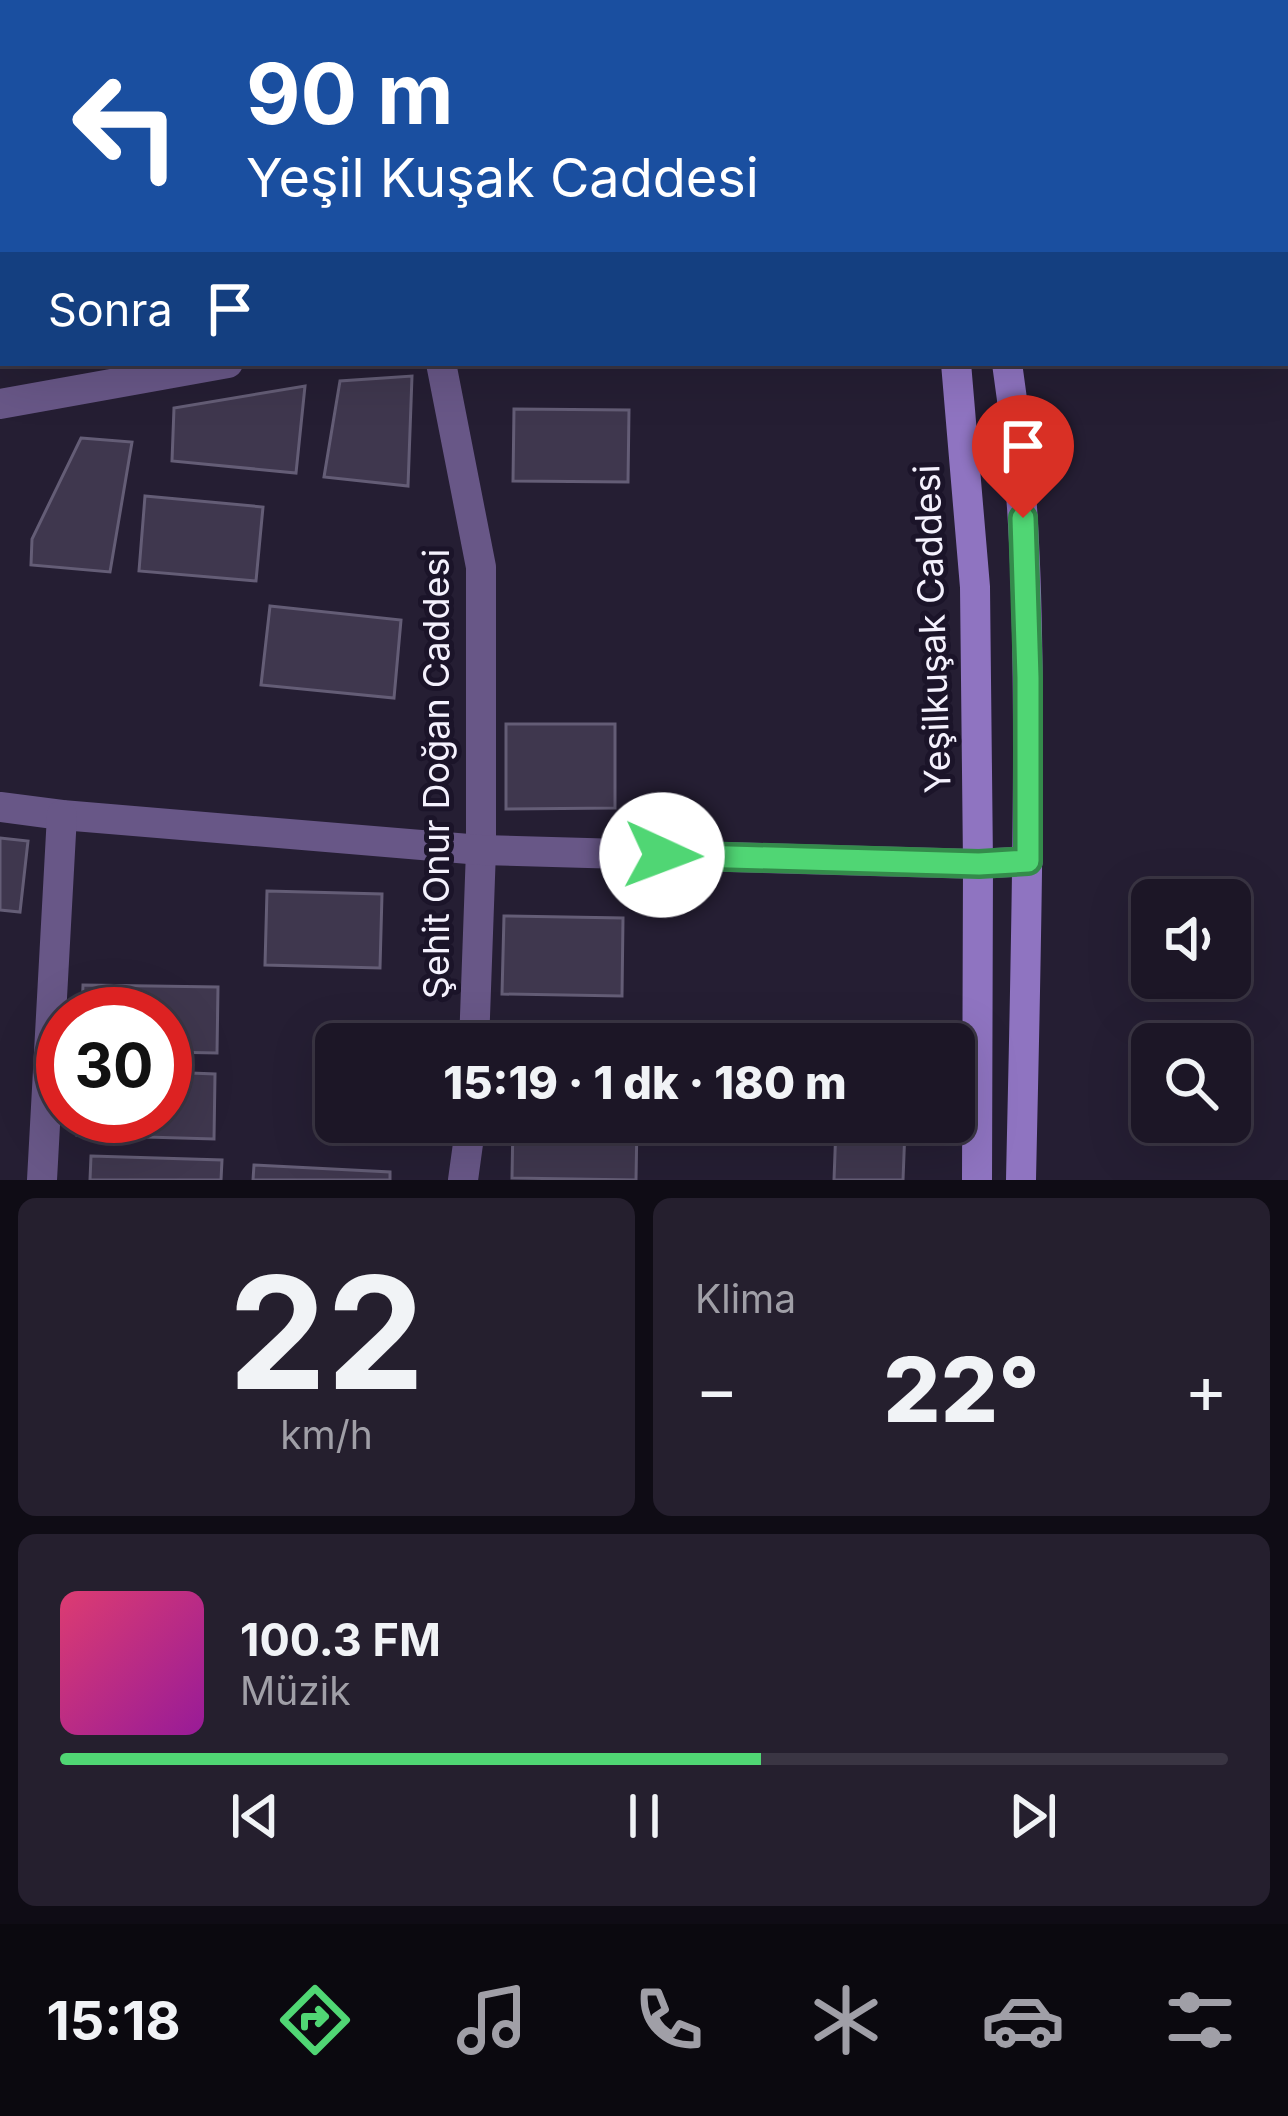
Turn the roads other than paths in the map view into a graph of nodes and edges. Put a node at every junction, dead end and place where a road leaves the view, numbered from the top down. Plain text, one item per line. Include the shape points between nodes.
1 (212, 366) edge
2 (442, 366) edge
3 (956, 366) edge
4 (1007, 366) edge
5 (0, 404) edge
6 (0, 807) edge
7 (62, 815) junction
8 (481, 850) junction
9 (1028, 861) junction
10 (979, 864) junction
11 (475, 1023) edge
12 (468, 1143) edge
13 (42, 1180) edge
14 (464, 1180) edge
15 (977, 1180) edge
16 (1021, 1180) edge

1 - 5 street
2 - 8 street, Şehit Onur Doğan Caddesi via 481,567
3 - 10 main road, Yeşilkuşak Caddesi via 976,586
4 - 9 main road via 1025,566
6 - 7 street
7 - 8 street
7 - 13 street
8 - 10 street
8 - 11 street, Şehit Onur Doğan Caddesi
9 - 10 street
9 - 16 main road
10 - 15 main road, Yeşilkuşak Caddesi
12 - 14 street

